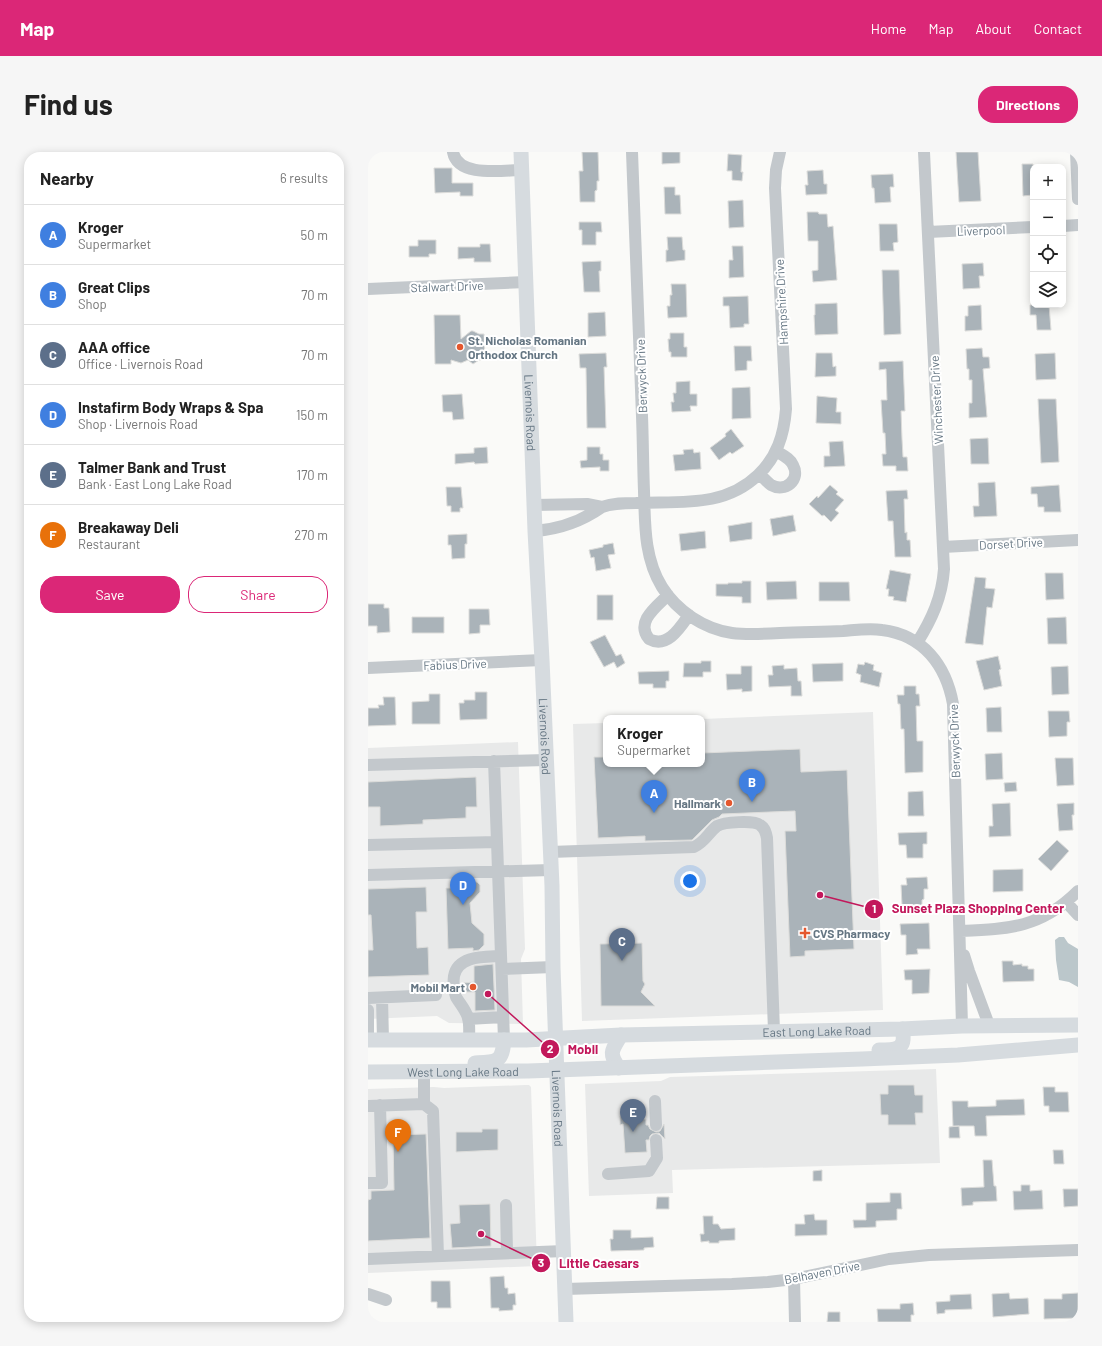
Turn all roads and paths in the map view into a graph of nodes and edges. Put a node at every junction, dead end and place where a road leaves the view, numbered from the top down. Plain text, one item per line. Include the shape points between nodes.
1 (453, 152) edge
2 (521, 152) edge
3 (632, 152) edge
4 (780, 152) edge
5 (924, 152) edge
6 (1076, 152) edge
7 (522, 170) junction
8 (1078, 199) edge
9 (1078, 225) edge
10 (1066, 226) edge
11 (1030, 227) edge
12 (928, 232) junction
13 (526, 282) junction
14 (368, 289) edge
15 (776, 451) junction
16 (759, 474) junction
17 (644, 502) junction
18 (534, 505) junction
19 (602, 506) junction
20 (535, 531) junction
21 (1078, 540) edge
22 (943, 547) junction
23 (668, 595) junction
24 (689, 615) junction
25 (917, 643) junction
26 (542, 660) junction
27 (368, 668) edge
28 (546, 760) junction
29 (494, 761) junction
30 (368, 765) edge
31 (497, 842) junction
32 (368, 845) edge
33 (550, 852) junction
34 (551, 870) junction
35 (498, 871) junction
36 (368, 875) edge
37 (1078, 891) edge
38 (1066, 902) junction
39 (1078, 915) edge
40 (960, 937) junction
41 (501, 956) junction
42 (553, 967) junction
43 (502, 969) junction
44 (436, 995) dead end
45 (368, 998) edge
46 (382, 998) junction
47 (368, 1010) edge
48 (502, 1017) junction
49 (468, 1019) junction
50 (989, 1025) junction
51 (1078, 1025) edge
52 (962, 1026) junction
53 (1032, 1026) junction
54 (902, 1029) junction
55 (774, 1031) junction
56 (621, 1036) junction
57 (556, 1038) junction
58 (368, 1040) edge
59 (383, 1040) junction
60 (465, 1040) junction
61 (504, 1040) junction
62 (1078, 1045) edge
63 (368, 1047) edge
64 (949, 1056) junction
65 (692, 1065) junction
66 (618, 1068) junction
67 (557, 1070) junction
68 (368, 1072) edge
69 (383, 1072) junction
70 (424, 1072) junction
71 (655, 1101) dead end
72 (424, 1104) junction
73 (374, 1106) edge
74 (656, 1125) dead end
75 (656, 1140) dead end
76 (608, 1174) dead end
77 (368, 1183) edge
78 (506, 1205) dead end
79 (1078, 1250) edge
80 (564, 1251) junction
81 (507, 1253) junction
82 (438, 1256) junction
83 (368, 1259) edge
84 (794, 1279) junction
85 (565, 1289) junction
86 (368, 1294) edge
87 (386, 1300) dead end
88 (566, 1322) edge
89 (795, 1322) edge

1 - 7 street via 462,165 475,171
2 - 7 main road, Livernois Road
3 - 17 street, Berwyck Drive
4 - 15 street, Hampshire Drive via 775,188 786,409 784,427
5 - 12 street, Winchester Drive
6 - 8 street
7 - 13 main road, Livernois Road
9 - 10 street
11 - 12 street, Liverpool
12 - 22 street, Winchester Drive
13 - 14 street, Stalwart Drive
13 - 18 main road, Livernois Road
15 - 16 street, Hampshire Drive
15 - 16 street via 793,464 796,475 791,484 780,488 771,485
16 - 17 street, Hampshire Drive via 732,494 716,498 700,501
17 - 19 street, Hampshire Drive
17 - 23 street, Berwyck Drive via 648,556
18 - 19 street, Hampshire Drive
18 - 20 main road, Livernois Road
19 - 20 street, Hampshire Drive via 576,521 553,529
20 - 26 main road, Livernois Road
21 - 22 street, Dorset Drive
22 - 25 street, Winchester Drive via 943,580 939,601
23 - 24 street, Berwyck Drive
23 - 24 street via 645,620 644,630 649,639 660,642 670,638
24 - 25 street, Berwyck Drive via 708,626 732,633 876,630 907,637
25 - 40 street, Berwyck Drive via 929,652 940,666 949,685 953,704
26 - 27 street, Fabius Drive
26 - 28 main road, Livernois Road
28 - 29 street
28 - 33 main road, Livernois Road
29 - 30 street
29 - 31 street
31 - 32 street
31 - 35 street
33 - 34 main road, Livernois Road
33 - 55 street via 694,847 706,839 717,826 754,822 761,825 766,831 767,838
34 - 35 street
34 - 42 main road, Livernois Road
35 - 36 street
35 - 41 street
37 - 38 street
38 - 39 street
38 - 40 street via 1049,914 1025,925
40 - 50 street, Berwyck Drive via 969,971
40 - 52 street, Berwyck Drive
41 - 43 street
41 - 49 street via 476,957 458,967 453,985
42 - 43 street
42 - 57 main road, Livernois Road
43 - 48 street
44 - 46 street
45 - 46 street
46 - 59 street
47 - 58 street
48 - 49 street
48 - 61 street
49 - 60 street
50 - 52 main road, East Long Lake Road
50 - 53 main road, East Long Lake Road
51 - 53 main road, East Long Lake Road
52 - 54 main road, East Long Lake Road
53 - 64 main road via 1036,1033 1032,1042 960,1047 951,1050
54 - 55 main road, East Long Lake Road
54 - 65 main road via 904,1041 902,1046 896,1049 715,1057
55 - 56 main road, East Long Lake Road
56 - 57 main road, East Long Lake Road
56 - 66 main road via 612,1051 612,1059
57 - 61 main road
57 - 67 main road, Livernois Road
58 - 59 main road
59 - 60 main road
60 - 61 main road
60 - 63 main road via 442,1047
61 - 69 main road via 502,1055 499,1060 492,1063 424,1064
62 - 64 main road
64 - 65 main road
65 - 66 main road
66 - 67 main road
67 - 70 main road, West Long Lake Road
67 - 80 main road, Livernois Road
68 - 69 main road, West Long Lake Road
69 - 70 main road, West Long Lake Road
70 - 72 street
71 - 74 street
72 - 73 street
72 - 82 street via 433,1111
73 - 77 street via 382,1183
75 - 76 street via 657,1158 649,1172
78 - 81 street
79 - 84 street, Belhaven Drive via 913,1256
80 - 81 street
80 - 85 main road, Livernois Road
81 - 82 street
82 - 83 street
84 - 85 street, Belhaven Drive via 732,1284
84 - 89 street
85 - 88 main road, Livernois Road
86 - 87 street

